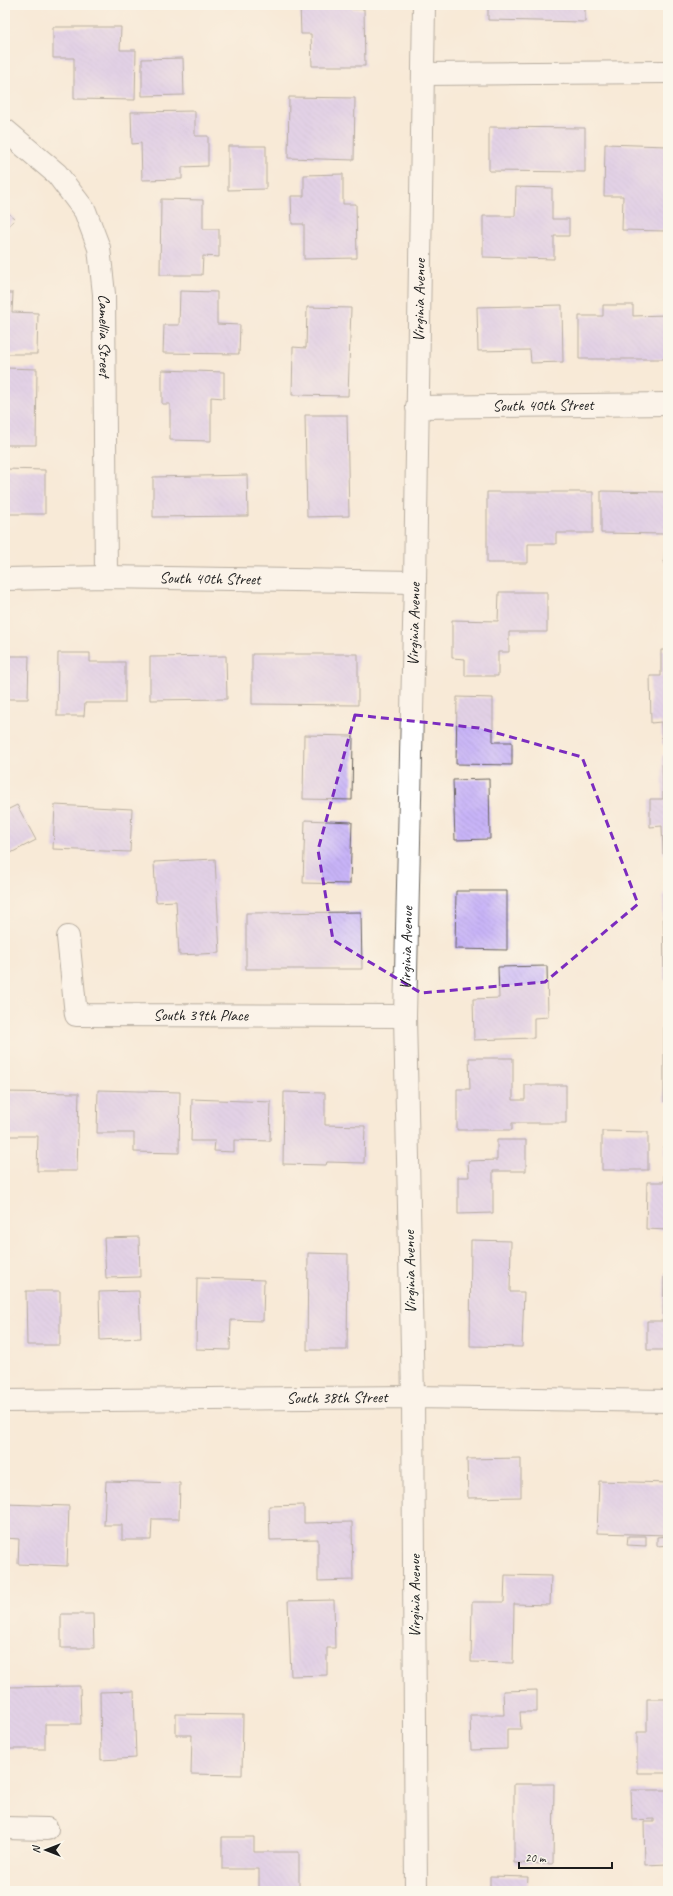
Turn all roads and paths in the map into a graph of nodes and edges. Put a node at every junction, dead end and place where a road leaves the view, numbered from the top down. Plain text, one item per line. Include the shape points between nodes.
1 (424, 5) edge
2 (668, 72) edge
3 (423, 74) junction
4 (5, 130) edge
5 (668, 404) edge
6 (418, 407) junction
7 (106, 577) junction
8 (5, 579) edge
9 (415, 582) junction
10 (68, 937) dead end
11 (405, 1016) junction
12 (413, 1397) junction
13 (5, 1401) edge
14 (668, 1401) edge
15 (5, 1828) edge
16 (47, 1829) dead end
17 (416, 1891) edge

1 - 3 street, Virginia Avenue
2 - 3 street
3 - 6 street, Virginia Avenue
4 - 7 street, Camellia Street via 57,174 85,212 99,248 104,294
5 - 6 street, South 40th Street
6 - 9 street, Virginia Avenue
7 - 8 street, South 40th Street
7 - 9 street, South 40th Street
9 - 11 street, Virginia Avenue
10 - 11 street, South 39th Place via 76,1015
11 - 12 street, Virginia Avenue
12 - 13 street, South 38th Street
12 - 14 street, South 38th Street
12 - 17 street, Virginia Avenue
15 - 16 street

